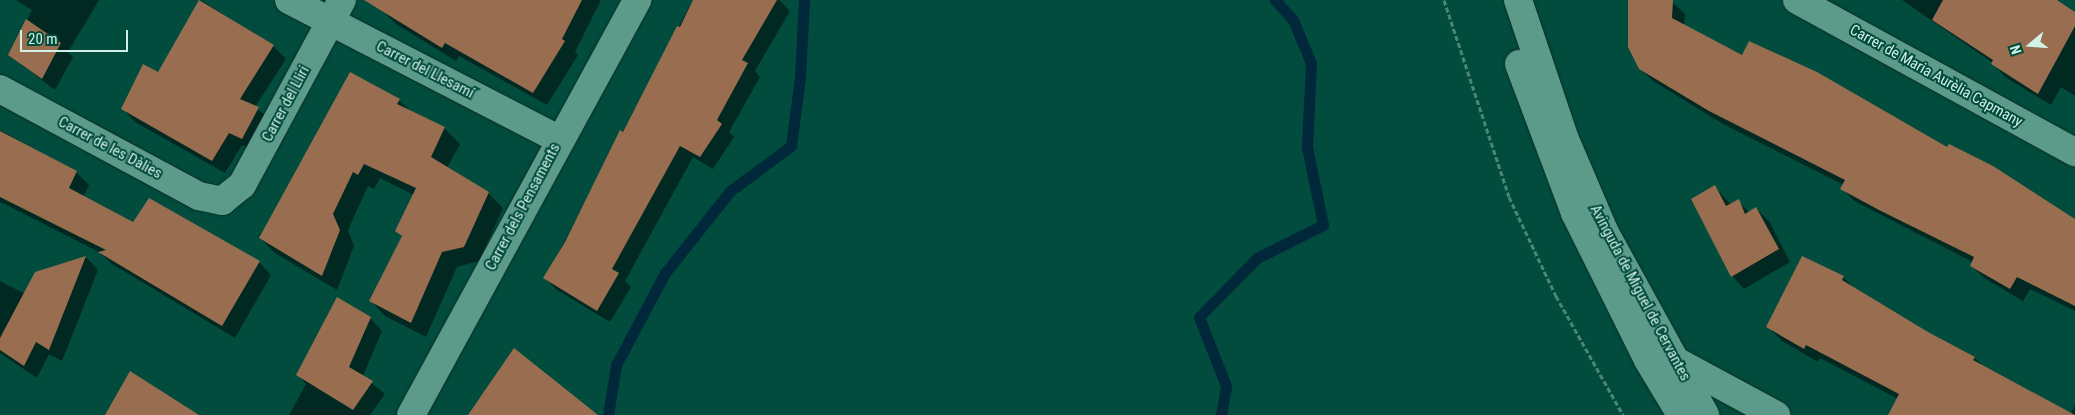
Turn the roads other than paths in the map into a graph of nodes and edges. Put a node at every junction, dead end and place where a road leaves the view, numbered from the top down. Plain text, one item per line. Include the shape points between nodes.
1 (290, 0) edge
2 (637, 0) edge
3 (1500, 0) edge
4 (1518, 0) edge
5 (1797, 0) edge
6 (336, 11) edge
7 (0, 89) edge
8 (560, 140) junction
9 (2075, 152) edge
10 (222, 201) joint
11 (1676, 361) junction
12 (411, 415) edge
13 (1681, 415) edge
14 (1705, 415) edge
15 (1776, 415) edge

1 - 6 street, Carrer del Llesamí
2 - 8 street, Carrer dels Pensaments
3 - 13 street, Avinguda de Miguel de Cervantes via 1531,102 1574,213 1648,360
4 - 11 street, Avinguda de Miguel de Cervantes via 1564,137 1597,214
5 - 9 street, Carrer de Maria Aurèlia Capmany
6 - 8 street, Carrer del Llesamí
6 - 10 street, Carrer del Lliri via 242,185
7 - 10 street, Carrer de les Dàlies via 199,196
8 - 12 street, Carrer dels Pensaments
11 - 14 street, Avinguda de Miguel de Cervantes
11 - 15 street

